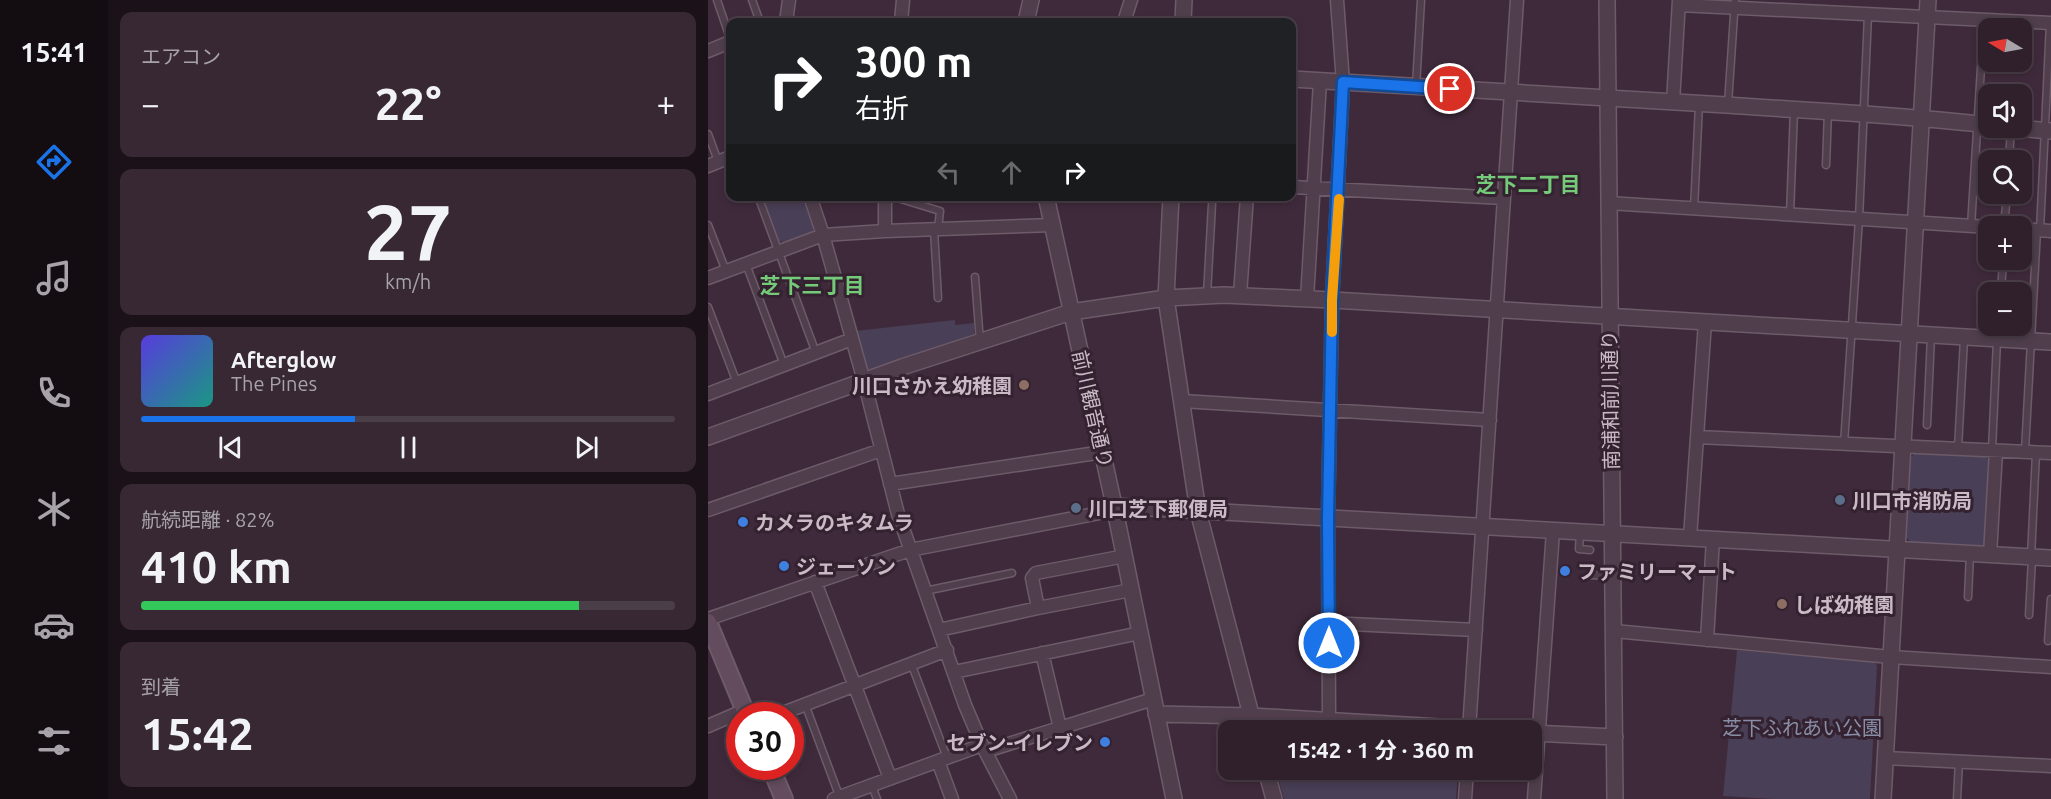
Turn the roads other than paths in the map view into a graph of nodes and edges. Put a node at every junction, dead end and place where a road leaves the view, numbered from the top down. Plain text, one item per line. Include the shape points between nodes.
1 (717, 0) edge
2 (752, 0) edge
3 (789, 0) edge
4 (903, 0) edge
5 (1031, 0) edge
6 (1131, 0) edge
7 (1184, 0) edge
8 (1337, 0) edge
9 (1421, 0) edge
10 (1517, 0) edge
11 (1607, 0) edge
12 (1928, 0) edge
13 (1679, 2) edge
14 (1735, 4) edge
15 (1868, 14) junction
16 (1927, 17) junction
17 (759, 18) edge
18 (786, 18) edge
19 (901, 18) edge
20 (1027, 18) edge
21 (1125, 18) edge
22 (1183, 18) edge
23 (1978, 20) edge
24 (2032, 22) edge
25 (2050, 23) edge
26 (726, 28) edge
27 (726, 42) edge
28 (708, 51) edge
29 (1296, 79) edge
30 (1320, 81) junction
31 (1343, 82) junction
32 (1415, 87) junction
33 (1510, 93) junction
34 (1608, 96) junction
35 (1673, 102) junction
36 (1699, 103) junction
37 (1728, 105) junction
38 (1794, 110) junction
39 (1828, 112) junction
40 (1863, 114) junction
41 (1922, 118) junction
42 (1978, 124) edge
43 (2032, 129) edge
44 (2048, 130) edge
45 (708, 134) edge
46 (1981, 138) edge
47 (719, 162) edge
48 (1826, 165) dead end
49 (1296, 187) edge
50 (1314, 188) junction
51 (1339, 189) junction
52 (1504, 198) junction
53 (760, 201) edge
54 (812, 201) edge
55 (885, 201) edge
56 (907, 201) edge
57 (1047, 201) edge
58 (1171, 201) edge
59 (1247, 201) edge
60 (1608, 203) junction
61 (1212, 204) dead end
62 (1694, 209) junction
63 (1790, 215) junction
64 (1859, 219) junction
65 (1916, 223) junction
66 (708, 225) edge
67 (1053, 225) junction
68 (1971, 226) junction
69 (1978, 226) edge
70 (936, 229) junction
71 (885, 231) junction
72 (2043, 231) edge
73 (823, 235) junction
74 (779, 250) junction
75 (746, 264) junction
76 (727, 271) junction
77 (975, 277) dead end
78 (708, 278) edge
79 (1240, 295) junction
80 (1207, 296) junction
81 (939, 298) dead end
82 (1166, 298) junction
83 (1307, 298) junction
84 (1332, 300) junction
85 (708, 307) edge
86 (1497, 309) junction
87 (1071, 312) junction
88 (1609, 315) junction
89 (1705, 322) junction
90 (1852, 331) junction
91 (1909, 334) junction
92 (1931, 335) junction
93 (1998, 337) junction
94 (1964, 338) junction
95 (852, 339) junction
96 (2032, 341) junction
97 (980, 342) junction
98 (2051, 342) edge
99 (816, 353) junction
100 (784, 365) junction
101 (864, 381) junction
102 (737, 383) junction
103 (708, 394) edge
104 (1182, 401) junction
105 (1331, 411) junction
106 (1490, 420) junction
107 (1927, 425) dead end
108 (708, 437) edge
109 (1697, 437) junction
110 (1844, 444) junction
111 (1903, 447) junction
112 (1958, 449) junction
113 (881, 450) junction
114 (1994, 451) junction
115 (1103, 452) junction
116 (2030, 452) junction
117 (2051, 453) edge
118 (890, 484) junction
119 (1115, 508) junction
120 (708, 510) edge
121 (1198, 511) junction
122 (1328, 519) junction
123 (1483, 526) junction
124 (1553, 531) junction
125 (1580, 532) junction
126 (1612, 534) junction
127 (1690, 538) junction
128 (1713, 539) junction
129 (1897, 549) junction
130 (910, 550) junction
131 (1590, 550) dead end
132 (1970, 553) junction
133 (1990, 555) junction
134 (1125, 556) junction
135 (2032, 557) junction
136 (2051, 558) edge
137 (1012, 573) dead end
138 (1589, 575) dead end
139 (1613, 576) junction
140 (815, 582) junction
141 (1131, 590) junction
142 (925, 591) junction
143 (1968, 597) dead end
144 (2051, 599) edge
145 (1038, 608) junction
146 (2029, 615) dead end
147 (708, 620) edge
148 (1329, 623) junction
149 (939, 630) junction
150 (1476, 630) junction
151 (1614, 631) junction
152 (1140, 633) junction
153 (1707, 640) junction
154 (2048, 641) dead end
155 (712, 643) edge
156 (947, 650) junction
157 (1042, 653) junction
158 (1891, 657) junction
159 (911, 663) junction
160 (2051, 667) edge
161 (954, 672) junction
162 (854, 684) junction
163 (741, 702) edge
164 (805, 704) joint
165 (1155, 706) junction
166 (726, 720) edge
167 (1236, 720) edge
168 (1252, 720) edge
169 (1329, 720) edge
170 (1470, 720) edge
171 (1536, 720) edge
172 (708, 726) edge
173 (1060, 728) junction
174 (1542, 733) edge
175 (1615, 737) junction
176 (984, 748) junction
177 (1885, 758) junction
178 (943, 759) junction
179 (1959, 761) junction
180 (2051, 766) edge
181 (890, 778) junction
182 (776, 780) edge
183 (1269, 780) edge
184 (1466, 780) edge
185 (1534, 780) edge
186 (872, 785) junction
187 (838, 798) edge
188 (784, 799) edge
189 (877, 799) edge
190 (952, 799) edge
191 (1010, 799) edge
192 (1174, 799) edge
193 (1274, 799) edge
194 (1465, 799) edge
195 (1534, 799) edge
196 (1615, 799) edge
197 (1883, 799) edge
198 (1957, 799) edge

1 - 26 lane
2 - 17 lane
3 - 18 street
4 - 19 street
5 - 20 street
6 - 21 street
7 - 22 street
8 - 31 street
9 - 32 lane
10 - 33 street
11 - 34 street, 南浦和前川通り
12 - 16 street
13 - 14 street
13 - 35 street
14 - 15 street
14 - 37 lane
15 - 16 street
15 - 40 lane
16 - 23 street
16 - 41 street
24 - 25 street
25 - 44 lane
27 - 28 street
29 - 30 street
30 - 31 street
30 - 50 street
31 - 32 street
31 - 51 street
32 - 33 street
33 - 34 street
33 - 52 street
34 - 35 street
34 - 60 street, 南浦和前川通り
35 - 36 street
36 - 37 street
36 - 62 lane
37 - 38 street
38 - 39 street
38 - 63 lane
39 - 40 street
39 - 48 lane
40 - 41 street
40 - 64 lane
41 - 42 street
41 - 65 street
43 - 44 street
44 - 72 lane
45 - 47 lane
46 - 68 lane
49 - 50 street
50 - 51 street
50 - 83 street
51 - 52 street
51 - 84 street
52 - 86 street
53 - 74 lane
54 - 73 street
55 - 71 street
56 - 70 lane via 940,211
57 - 67 street, 前川観音通り
58 - 82 street
59 - 79 street
60 - 62 street
60 - 88 street, 南浦和前川通り
61 - 80 lane
62 - 63 street
63 - 64 street
64 - 65 street
64 - 90 lane
65 - 68 street
65 - 91 street
66 - 76 lane
67 - 70 street
67 - 87 street, 前川観音通り
68 - 69 street
70 - 71 street
70 - 81 lane
71 - 73 street
72 - 96 lane
73 - 74 street
73 - 95 street
74 - 75 street
74 - 99 lane
75 - 76 street
75 - 100 lane
76 - 78 street
77 - 97 lane
79 - 80 street
79 - 83 street
80 - 82 street
82 - 87 street
82 - 104 street
83 - 84 street
84 - 86 street
84 - 105 street
85 - 102 lane
86 - 88 street
86 - 106 street
87 - 97 street
87 - 115 street, 前川観音通り
88 - 89 street
88 - 126 street, 南浦和前川通り
89 - 90 street
89 - 109 street
90 - 91 street
90 - 110 lane
91 - 92 street
91 - 111 street
92 - 94 street
92 - 107 lane
93 - 94 street
93 - 96 street
93 - 114 lane
94 - 112 lane
95 - 99 street
95 - 101 street
96 - 98 street
96 - 116 lane
97 - 101 street
99 - 100 street
100 - 102 street
101 - 108 street
101 - 113 street
102 - 103 street
104 - 105 street
104 - 121 street
105 - 106 street
105 - 122 street
106 - 123 street
109 - 110 street
109 - 127 street
110 - 111 street
111 - 112 street
111 - 129 street
112 - 114 street
113 - 118 street
113 - 120 street
114 - 116 street
114 - 133 street
115 - 118 street
115 - 119 street, 前川観音通り
116 - 117 street
116 - 135 lane
118 - 130 street
119 - 121 street
119 - 130 street
119 - 134 street, 前川観音通り
121 - 122 street
121 - 168 street
122 - 123 street
122 - 148 street
123 - 124 street
123 - 150 street
124 - 125 street
124 - 171 street
125 - 126 street
125 - 131 lane via 1579,549
126 - 127 street
126 - 139 street, 南浦和前川通り
127 - 128 street
128 - 129 street
128 - 153 street
129 - 132 street
129 - 158 street
130 - 140 street
130 - 142 street
132 - 133 street
132 - 143 lane
133 - 135 street
134 - 141 street, 前川観音通り
134 - 145 street via 1036,573 1032,578
135 - 136 street
135 - 146 lane
137 - 142 lane
138 - 139 lane
139 - 151 street, 南浦和前川通り
140 - 147 street
140 - 162 street
141 - 145 street
141 - 152 street, 前川観音通り
142 - 149 street
144 - 154 lane
145 - 149 street
147 - 155 main road
148 - 150 street
148 - 169 street
149 - 156 street
150 - 170 street
151 - 153 street
151 - 175 street, 南浦和前川通り
152 - 157 street
152 - 165 street, 前川観音通り
153 - 158 street
155 - 163 main road
156 - 159 street
156 - 161 street
157 - 161 street
157 - 173 street
158 - 160 street
158 - 177 street
159 - 162 street
159 - 178 lane
161 - 176 street
162 - 164 street
162 - 181 street
164 - 187 lane
165 - 167 street
165 - 173 street
165 - 192 street, 前川観音通り
166 - 172 street
173 - 176 street
174 - 175 street
175 - 196 street, 南浦和前川通り
176 - 178 street
176 - 191 street
177 - 179 street
177 - 197 street
178 - 181 street
178 - 190 street
179 - 180 street
179 - 198 lane
181 - 186 street
182 - 188 main road
183 - 193 street
184 - 194 street
185 - 195 street
186 - 187 street
186 - 189 lane

